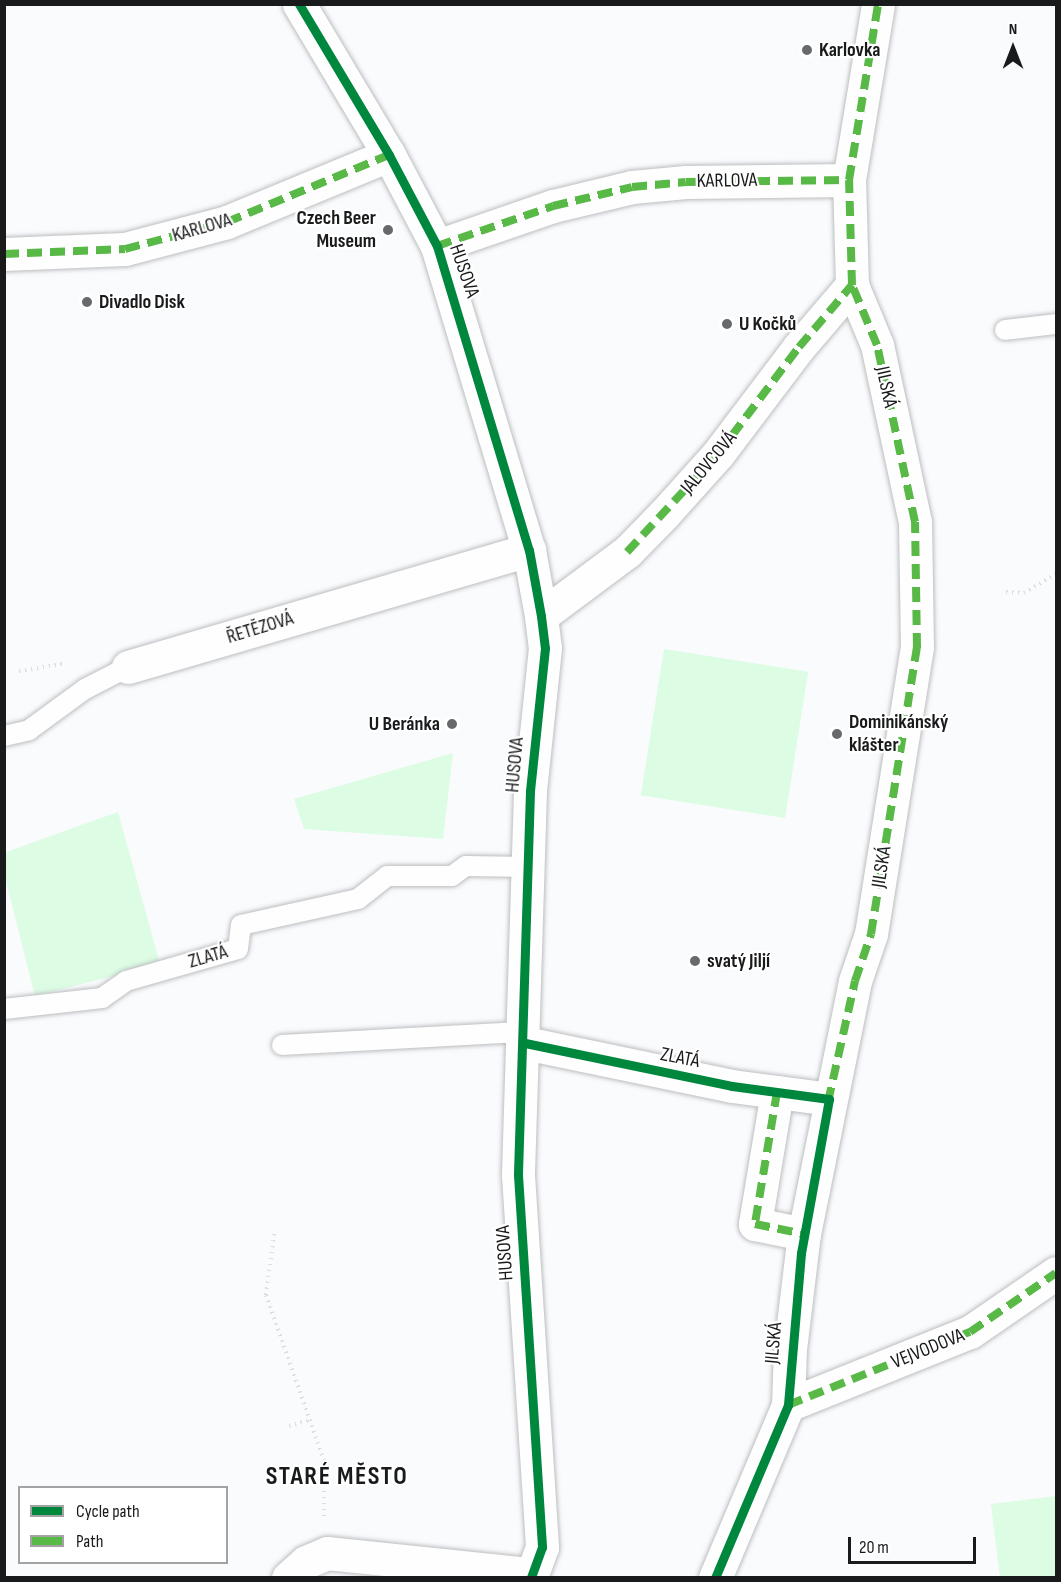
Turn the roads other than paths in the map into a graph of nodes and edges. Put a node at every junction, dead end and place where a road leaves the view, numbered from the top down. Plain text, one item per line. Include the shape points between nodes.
1 (299, 4) edge
2 (879, 4) edge
3 (389, 155) junction
4 (849, 180) junction
5 (437, 246) junction
6 (4, 254) edge
7 (852, 285) junction
8 (1056, 324) edge
9 (1005, 330) dead end
10 (529, 550) junction
11 (541, 616) junction
12 (128, 668) joint
13 (4, 736) edge
14 (530, 867) junction
15 (4, 1009) edge
16 (525, 1037) junction
17 (282, 1045) dead end
18 (777, 1092) junction
19 (829, 1099) junction
20 (804, 1233) junction
21 (1056, 1273) edge
22 (788, 1405) junction
23 (531, 1576) edge
24 (288, 1578) edge
25 (715, 1578) edge

1 - 3 street, HUSOVA
2 - 4 street
3 - 5 street, HUSOVA
3 - 6 street, KARLOVA via 227,222 125,249
4 - 5 street, KARLOVA via 686,182 633,187 553,206
4 - 7 street, JILSKÁ
5 - 10 street, HUSOVA
7 - 11 street, JALOVCOVÁ via 799,347 718,454 627,552
7 - 19 street, JILSKÁ via 878,345 915,522 917,648 872,934 855,981
8 - 9 lane
10 - 11 street, HUSOVA
10 - 12 street, ŘETĚZOVÁ
11 - 14 street, HUSOVA via 545,648 530,791
12 - 13 lane, ŘETĚZOVÁ via 85,690 29,730
14 - 15 lane, ZLATÁ via 466,866 452,876 387,876 358,899 241,925 238,949 126,981 102,998
14 - 16 street, HUSOVA
16 - 17 lane
16 - 18 street, ZLATÁ
16 - 23 street, HUSOVA via 518,1175 542,1547
18 - 19 street, ZLATÁ
18 - 20 street via 755,1224
19 - 20 street, JILSKÁ
20 - 22 street, JILSKÁ
21 - 22 street, VEJVODOVA via 970,1332
22 - 25 street, JILSKÁ
23 - 24 street via 327,1553 306,1562

